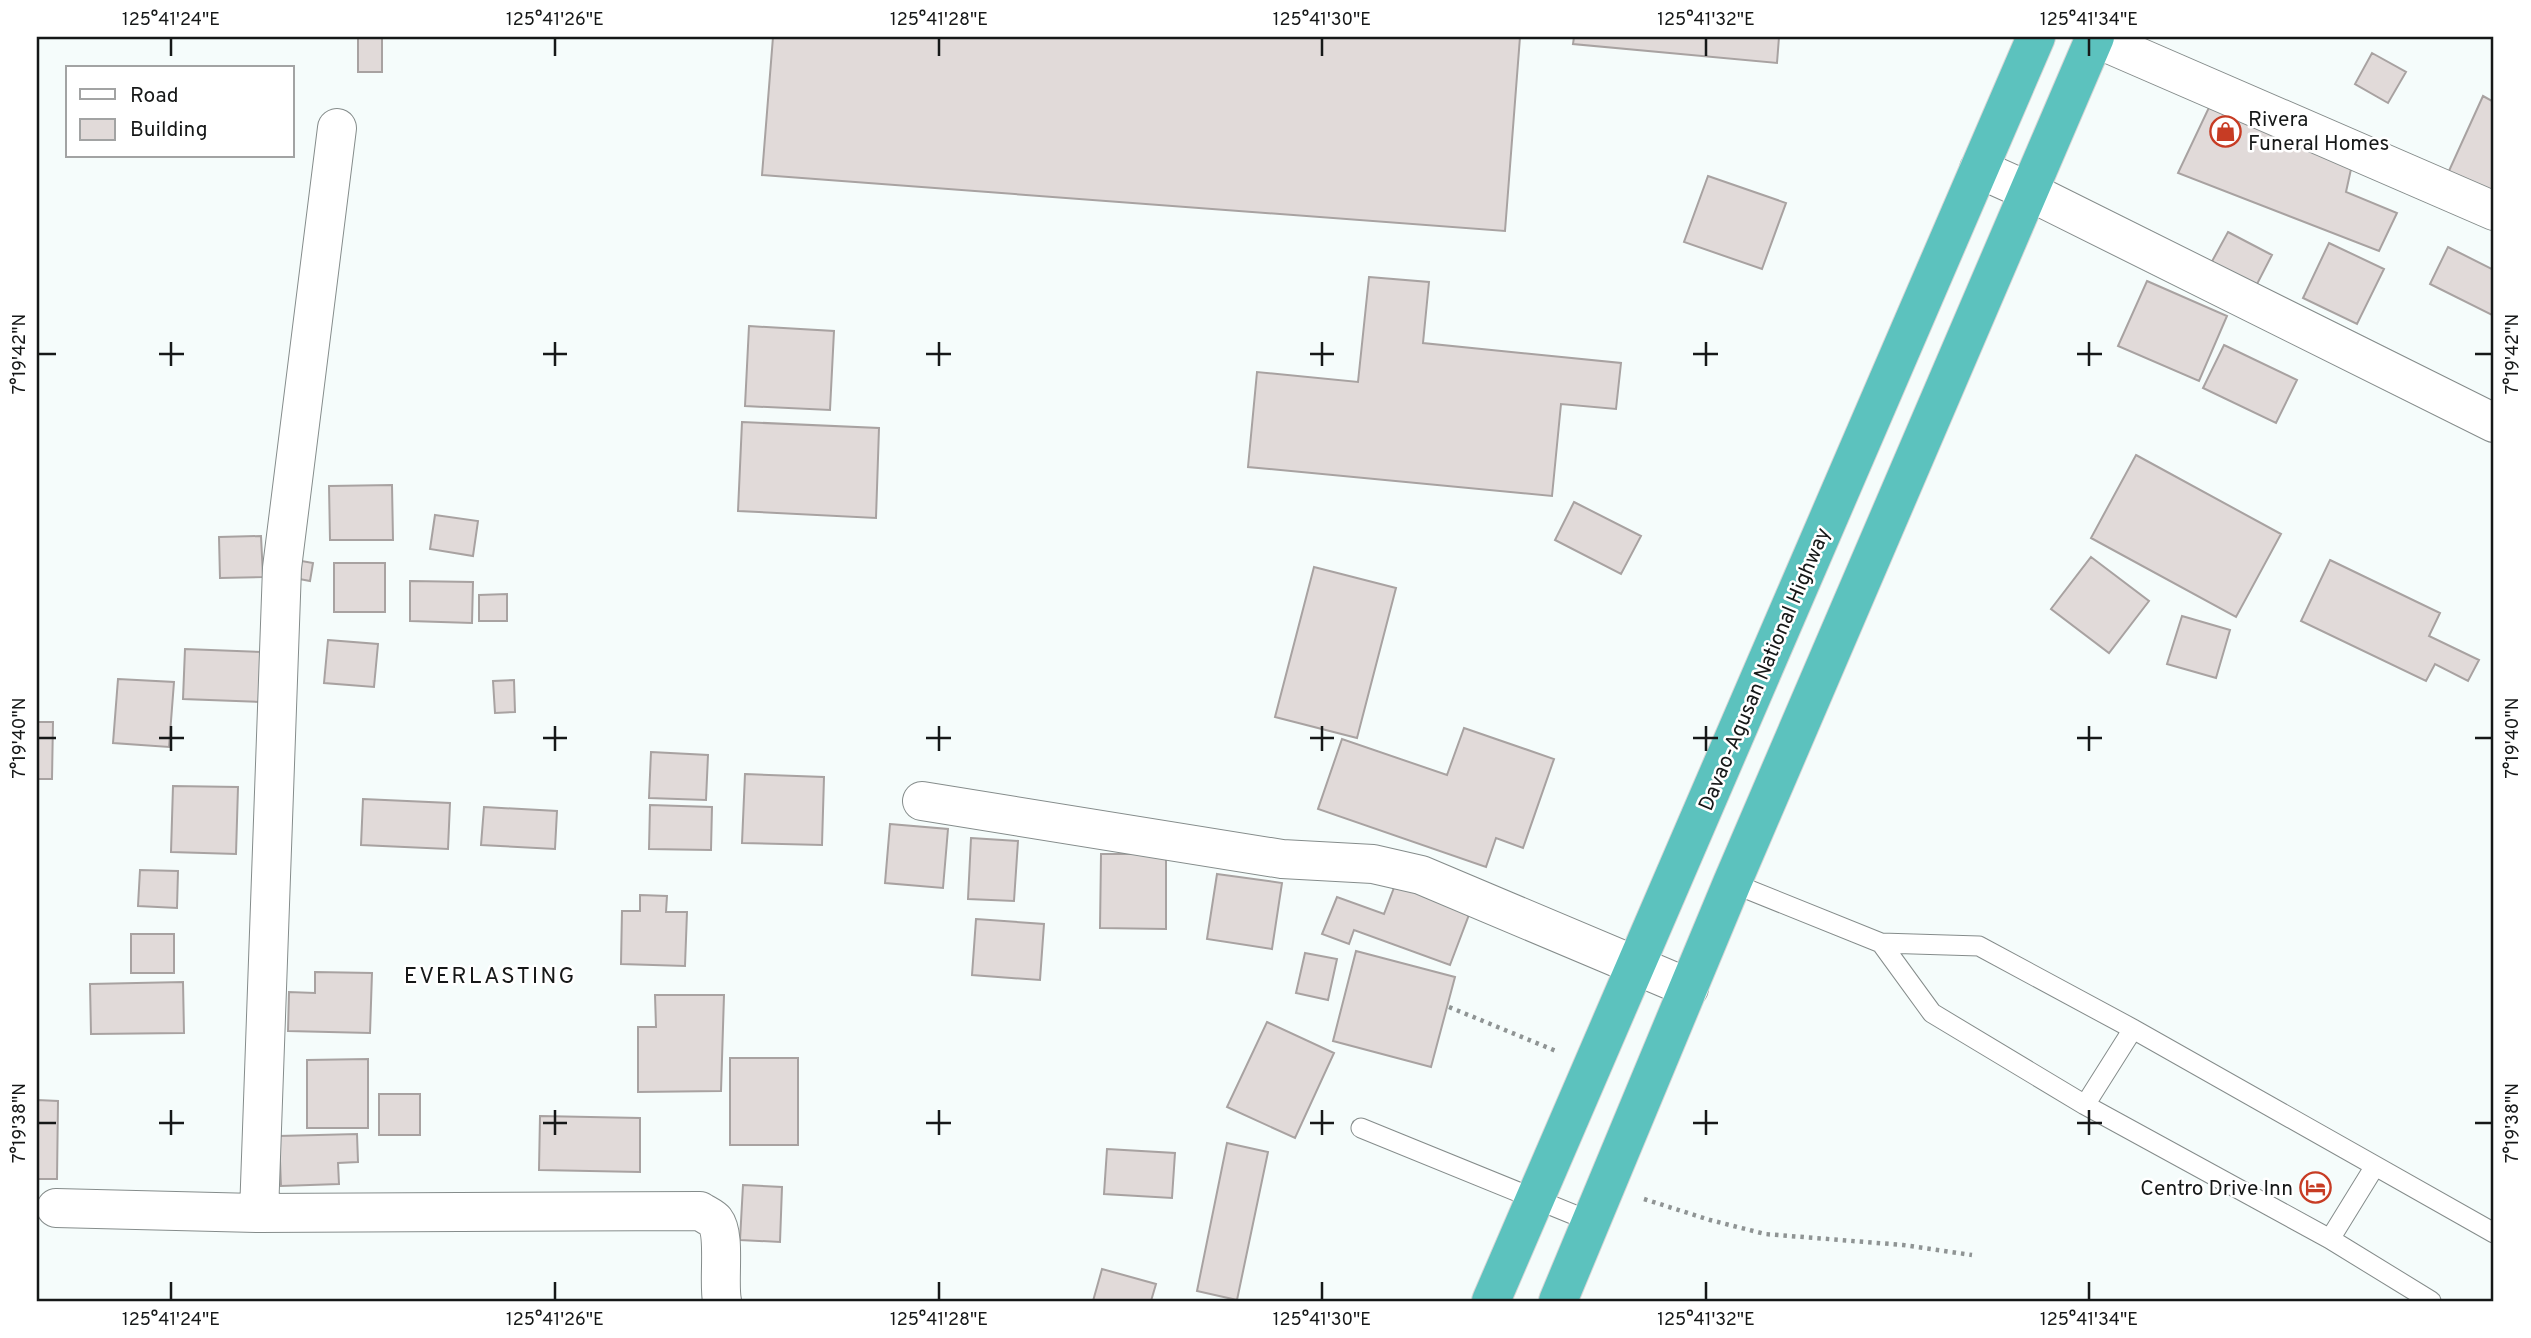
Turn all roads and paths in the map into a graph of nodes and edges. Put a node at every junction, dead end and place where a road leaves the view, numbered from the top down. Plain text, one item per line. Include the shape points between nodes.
1 (2036, 37) edge
2 (2095, 37) edge
3 (337, 128) dead end
4 (1979, 169) junction
5 (2028, 191) junction
6 (2494, 211) edge
7 (2494, 424) edge
8 (922, 801) dead end
9 (1732, 883) junction
10 (1881, 943) junction
11 (1637, 966) junction
12 (1689, 988) junction
13 (1449, 1006) dead end
14 (2133, 1029) junction
15 (1592, 1067) junction
16 (2085, 1105) junction
17 (1361, 1128) dead end
18 (2375, 1166) junction
19 (1607, 1187) junction
20 (1536, 1199) junction
21 (56, 1208) dead end
22 (259, 1213) junction
23 (1592, 1222) junction
24 (2494, 1233) edge
25 (2330, 1239) junction
26 (1972, 1255) dead end
27 (722, 1301) edge
28 (1491, 1301) edge
29 (1558, 1301) edge
30 (2431, 1301) edge

1 - 4 highway, Davao-Agusan National Highway
2 - 5 highway
2 - 6 street
3 - 22 street via 282,568
4 - 5 street
4 - 11 highway, Davao-Agusan National Highway
5 - 7 street
5 - 9 highway
8 - 11 street via 1282,859 1373,864 1421,875
9 - 10 lane
9 - 12 highway
10 - 14 lane via 1979,946
10 - 16 lane via 1932,1013
11 - 12 street
11 - 15 highway, Davao-Agusan National Highway
12 - 19 highway
13 - 15 path
14 - 16 lane
14 - 18 lane
15 - 20 highway, Davao-Agusan National Highway
16 - 25 lane
17 - 20 lane
18 - 24 lane
18 - 25 lane
19 - 23 highway
19 - 26 path via 1765,1234
20 - 23 lane
20 - 28 highway, Davao-Agusan National Highway
21 - 22 street
22 - 27 street via 700,1211 715,1221 720,1234
23 - 29 highway
25 - 30 lane

